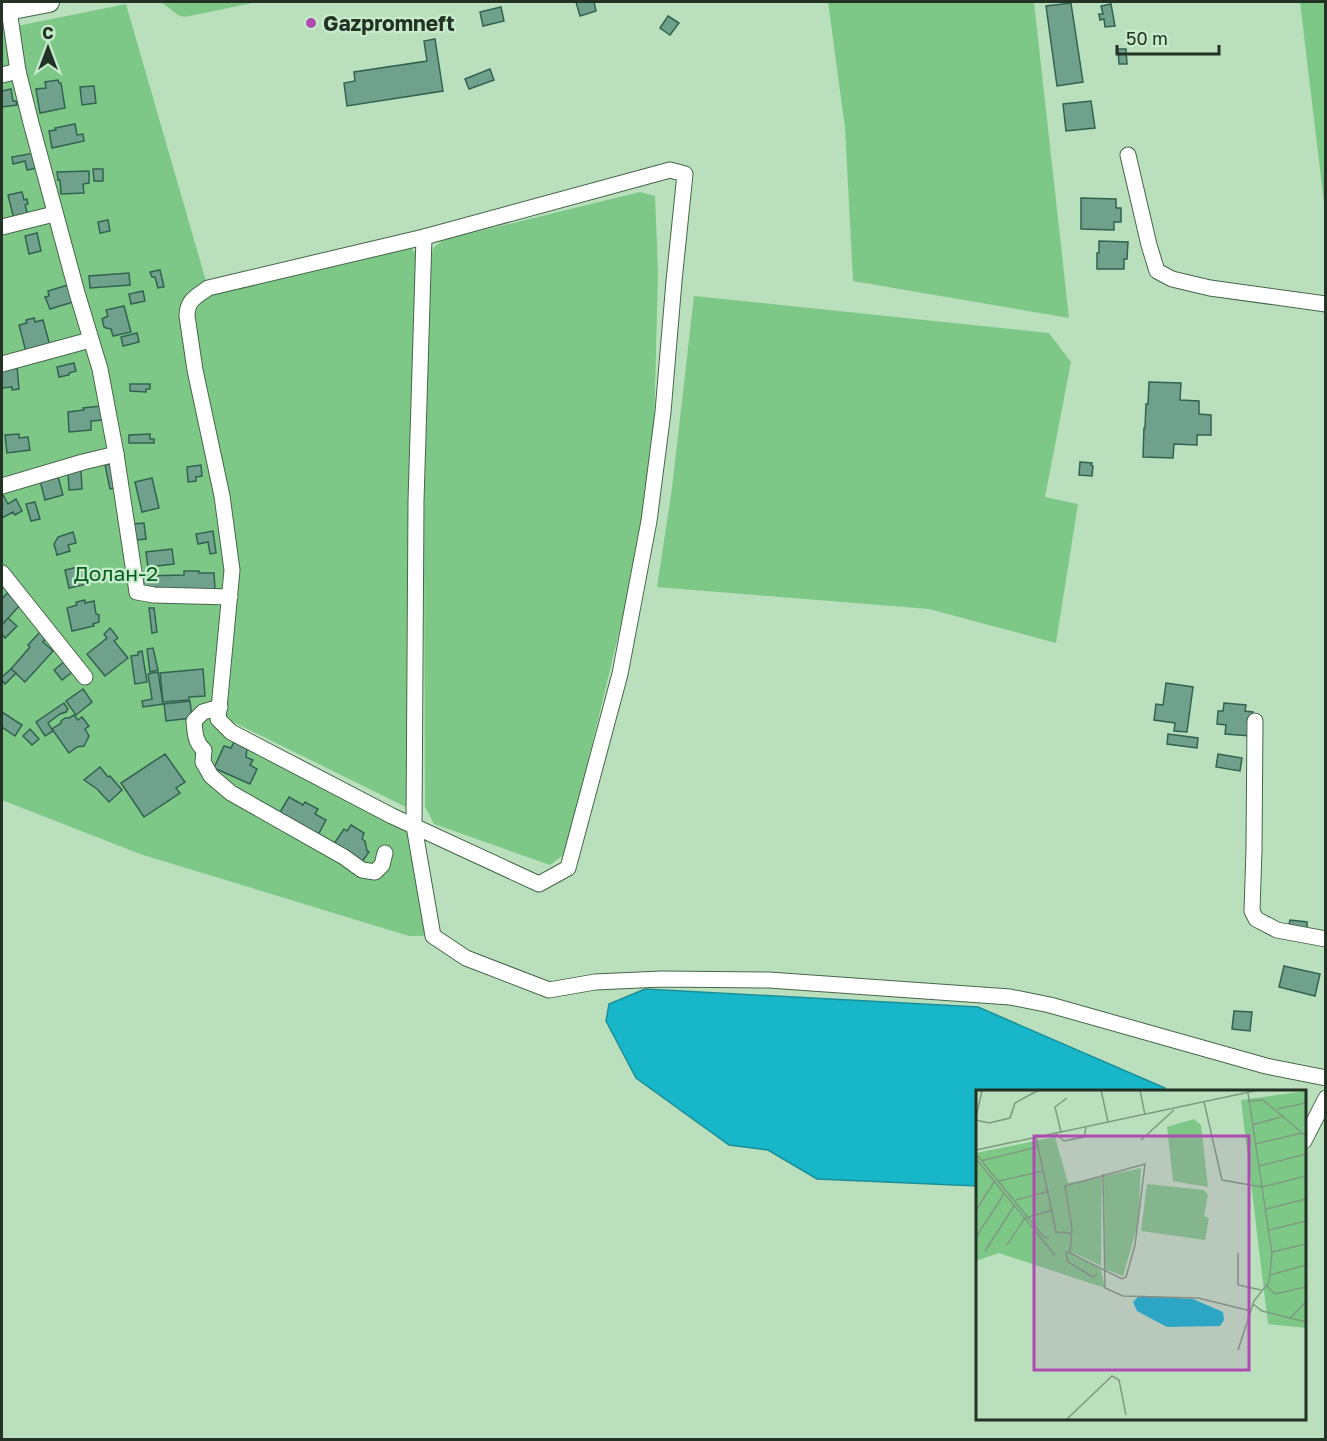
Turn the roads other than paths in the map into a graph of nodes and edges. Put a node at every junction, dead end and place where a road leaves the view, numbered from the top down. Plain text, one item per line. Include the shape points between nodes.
1 (49, 2) edge
2 (5, 10) edge
3 (18, 71) junction
4 (2, 75) edge
5 (1128, 155) dead end
6 (54, 214) junction
7 (2, 227) edge
8 (424, 237) junction
9 (1326, 304) edge
10 (90, 340) junction
11 (2, 364) edge
12 (116, 454) junction
13 (2, 486) edge
14 (2, 573) edge
15 (230, 597) junction
16 (85, 677) dead end
17 (220, 707) junction
18 (1255, 721) dead end
19 (414, 826) junction
20 (385, 853) dead end
21 (1326, 939) edge
22 (1326, 1078) edge
23 (1326, 1098) edge
24 (1306, 1139) edge

1 - 2 main road
2 - 3 street
3 - 4 street
3 - 6 street
5 - 9 street via 1157,271 1172,279 1210,288
6 - 7 street
6 - 10 street
8 - 15 street via 207,288 187,307 195,370 222,496 232,570
8 - 19 street via 416,501
8 - 19 street via 670,170 685,174 649,521 620,674 568,868 539,884
10 - 11 street
10 - 12 street via 100,369
12 - 13 street
12 - 15 street via 137,592
14 - 16 street
15 - 17 street
17 - 19 street via 218,719 231,732
17 - 20 street via 203,712 194,721 195,736 204,750 203,762 211,776 231,793 362,870 375,872
18 - 21 street via 1252,911 1256,919 1277,930
19 - 22 street via 433,936 465,958 549,990 595,982 769,980 1010,997 1266,1066
23 - 24 street

